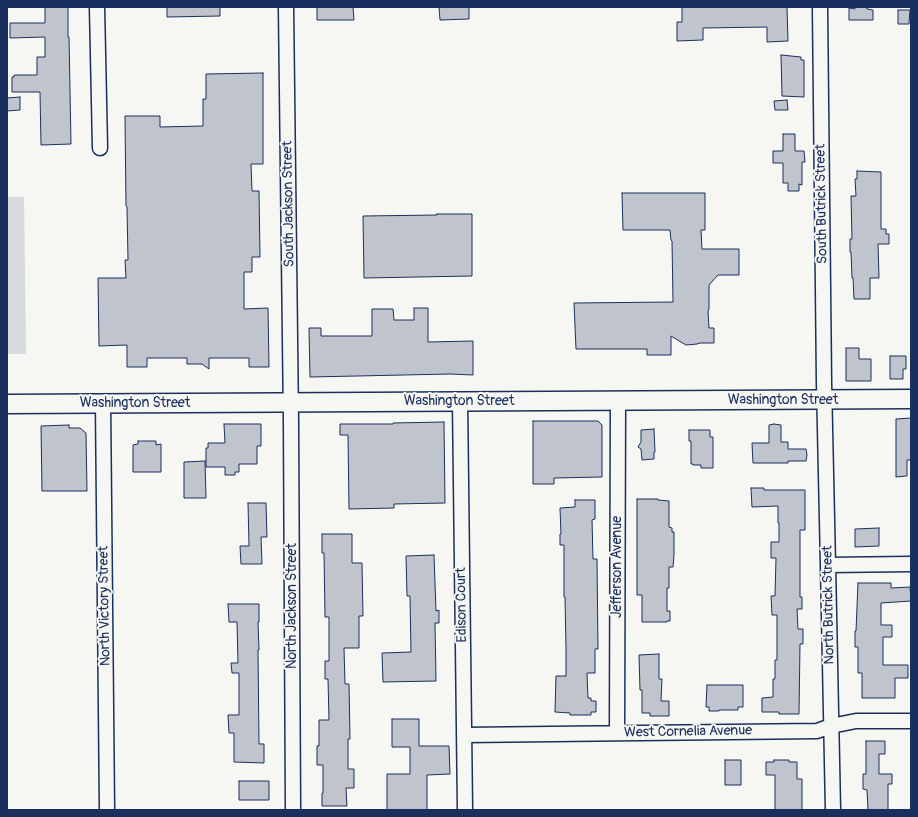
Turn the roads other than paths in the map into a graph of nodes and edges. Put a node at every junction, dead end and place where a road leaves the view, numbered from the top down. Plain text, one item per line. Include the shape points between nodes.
1 (97, 7) edge
2 (286, 7) edge
3 (820, 7) edge
4 (100, 148) dead end
5 (911, 399) edge
6 (824, 400) junction
7 (460, 401) junction
8 (618, 401) junction
9 (291, 402) junction
10 (103, 403) junction
11 (7, 404) edge
12 (911, 564) edge
13 (828, 565) junction
14 (911, 721) edge
15 (831, 726) junction
16 (617, 733) junction
17 (464, 735) junction
18 (107, 810) edge
19 (293, 810) edge
20 (465, 810) edge
21 (833, 810) edge

1 - 4 street
2 - 9 street, South Jackson Street
3 - 6 street, South Butrick Street
5 - 6 main road, Washington Street
6 - 8 main road, Washington Street
6 - 13 street, North Butrick Street
7 - 8 main road, Washington Street
7 - 9 main road, Washington Street
7 - 17 street, Edison Court
8 - 16 street, Jefferson Avenue
9 - 10 main road, Washington Street
9 - 19 street, North Jackson Street
10 - 11 main road, Washington Street
10 - 18 street, North Victory Street
12 - 13 street
13 - 15 street, North Butrick Street
14 - 15 street, West Cornelia Avenue via 856,721
15 - 16 street, West Cornelia Avenue via 817,731
15 - 21 street, North Butrick Street
16 - 17 street, West Cornelia Avenue
17 - 20 street, Edison Court

